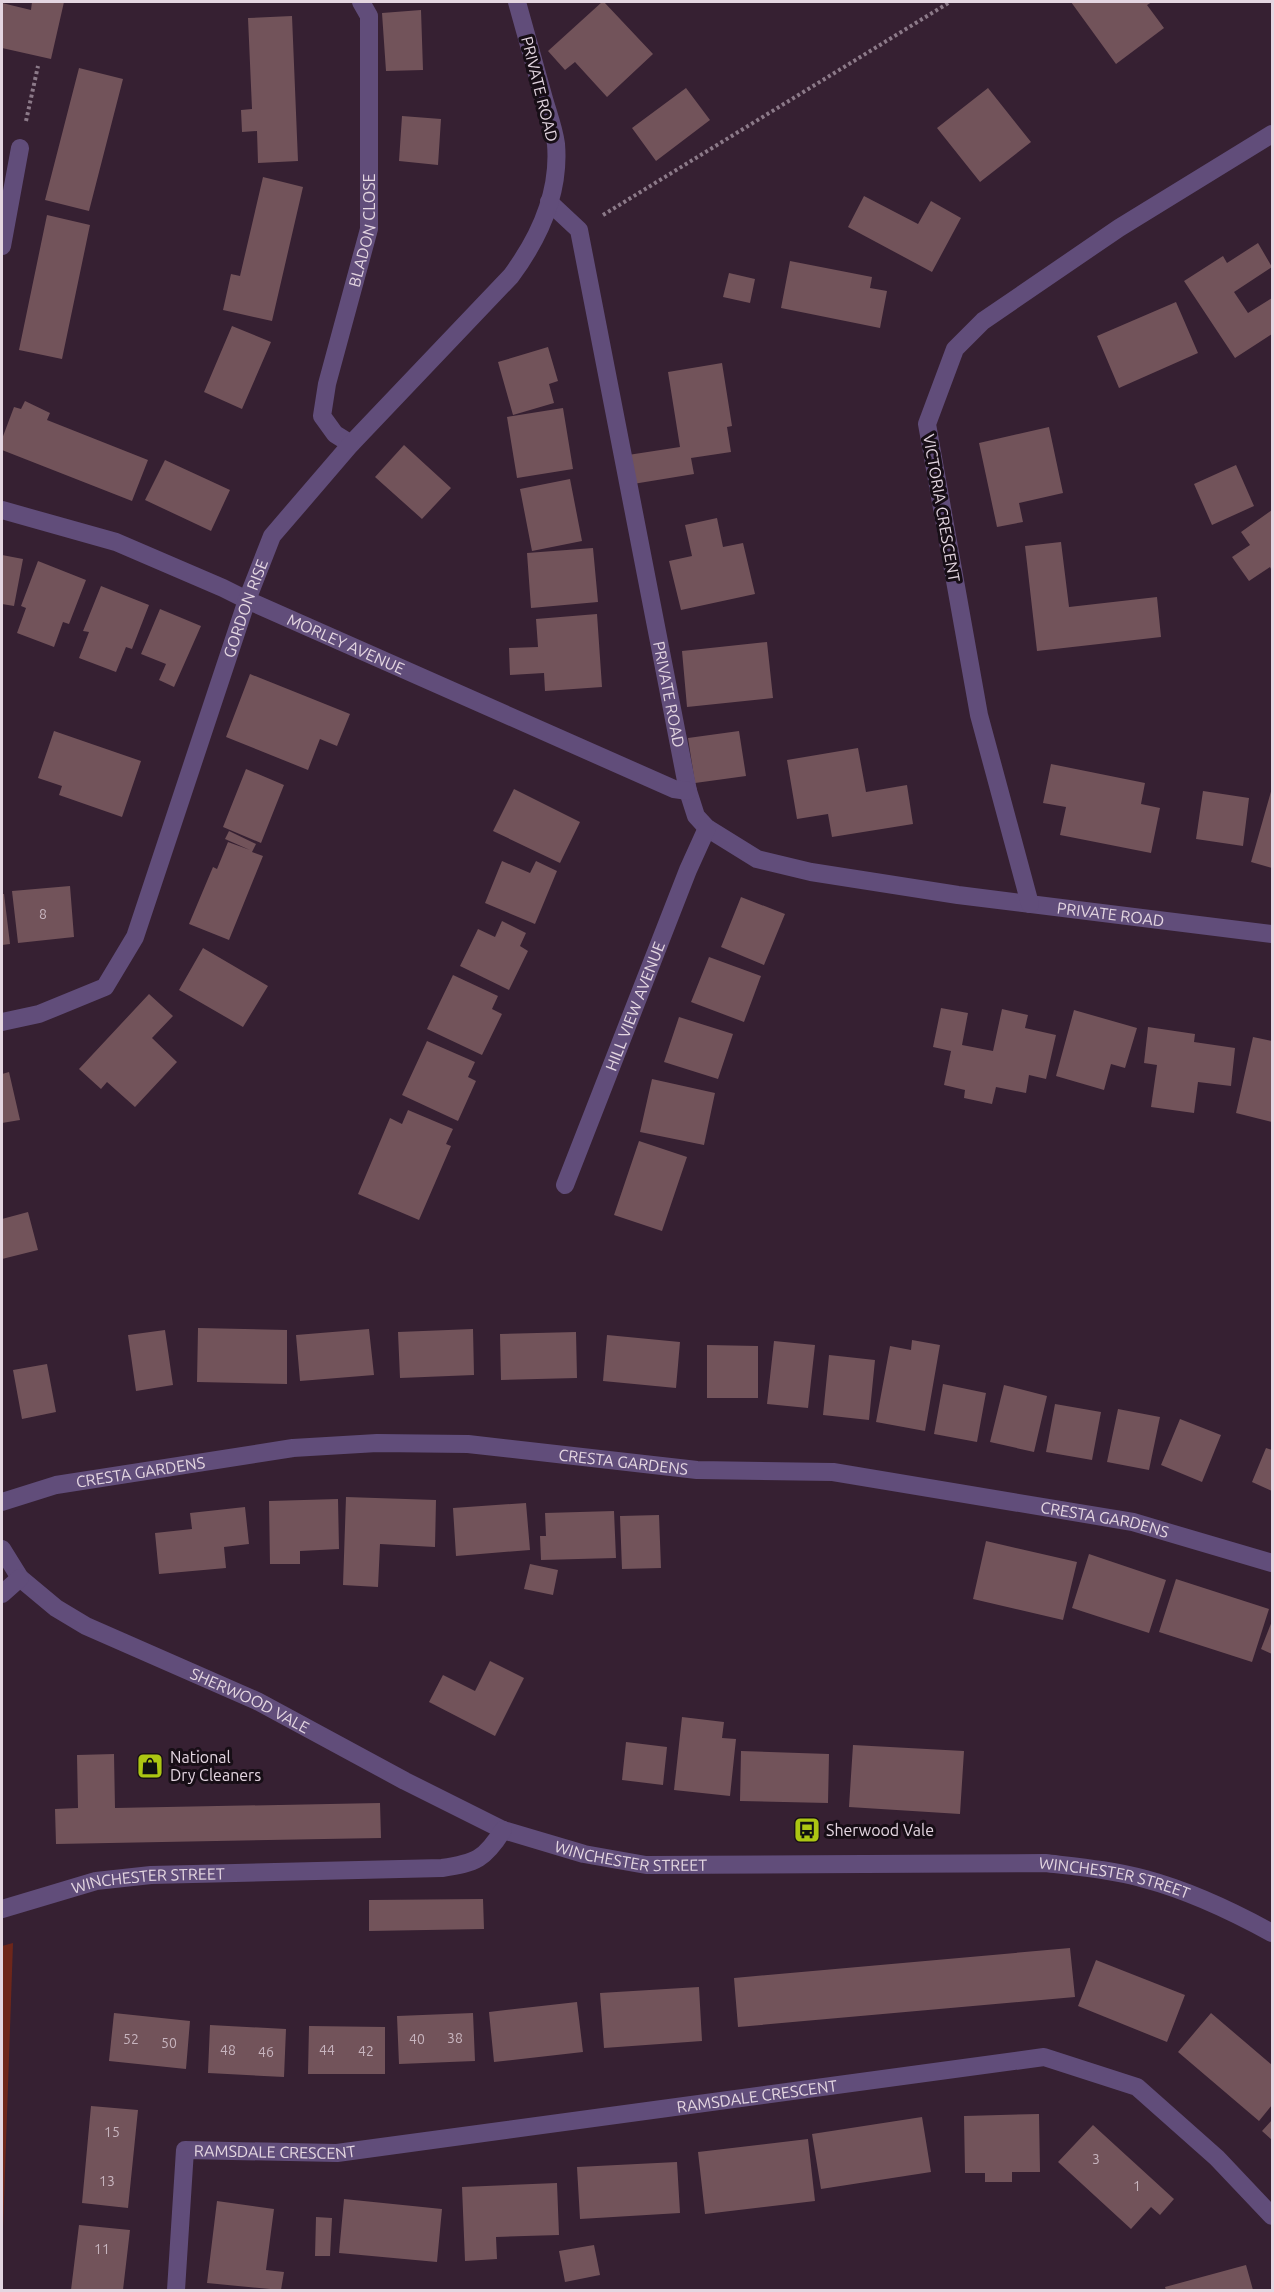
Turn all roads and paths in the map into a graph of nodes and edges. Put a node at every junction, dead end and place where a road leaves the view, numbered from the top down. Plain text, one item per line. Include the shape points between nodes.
1 (361, 2) edge
2 (518, 2) edge
3 (950, 2) edge
4 (38, 66) dead end
5 (1272, 134) edge
6 (20, 148) joint
7 (549, 202) junction
8 (579, 230) junction
9 (2, 246) edge
10 (351, 444) junction
11 (2, 510) edge
12 (247, 600) junction
13 (688, 790) junction
14 (707, 828) junction
15 (1030, 904) junction
16 (1272, 934) edge
17 (2, 1022) edge
18 (565, 1185) dead end
19 (2, 1502) edge
20 (2, 1549) edge
21 (1272, 1563) edge
22 (20, 1578) junction
23 (2, 1594) edge
24 (503, 1830) junction
25 (2, 1909) edge
26 (1272, 1933) edge
27 (1272, 2216) edge
28 (176, 2290) edge

1 - 10 street, BLADON CLOSE via 369,16 369,229 322,416 335,434
2 - 7 street, PRIVATE ROAD via 556,143
3 - 8 path
4 - 6 path
5 - 15 street, VICTORIA CRESCENT via 1119,228 983,321 955,349 927,424 979,715
6 - 9 street
7 - 8 street
7 - 10 street, GORDON RISE via 528,253 511,276
8 - 13 street, PRIVATE ROAD
10 - 12 street, GORDON RISE via 272,536
11 - 12 street, MORLEY AVENUE via 116,542
12 - 13 street, MORLEY AVENUE via 674,789
12 - 17 street, GORDON RISE via 135,937 105,987 39,1014
13 - 14 street, PRIVATE ROAD via 696,816
14 - 15 street, PRIVATE ROAD via 757,859 811,872
14 - 18 street, HILL VIEW AVENUE
15 - 16 street, PRIVATE ROAD
19 - 21 street, CRESTA GARDENS via 56,1485 293,1448 377,1443 468,1444 697,1470 833,1472 1133,1522
20 - 22 street, SHERWOOD VALE
22 - 23 street
22 - 24 street, SHERWOOD VALE via 56,1608 86,1626 257,1701
24 - 25 street, WINCHESTER STREET via 492,1848 470,1863 442,1868 152,1875 96,1881
24 - 26 street, WINCHESTER STREET via 584,1854 646,1865 1045,1863 1095,1869 1145,1879 1193,1895
27 - 28 street, RAMSDALE CRESCENT via 1218,2158 1137,2087 1044,2057 337,2153 185,2150

